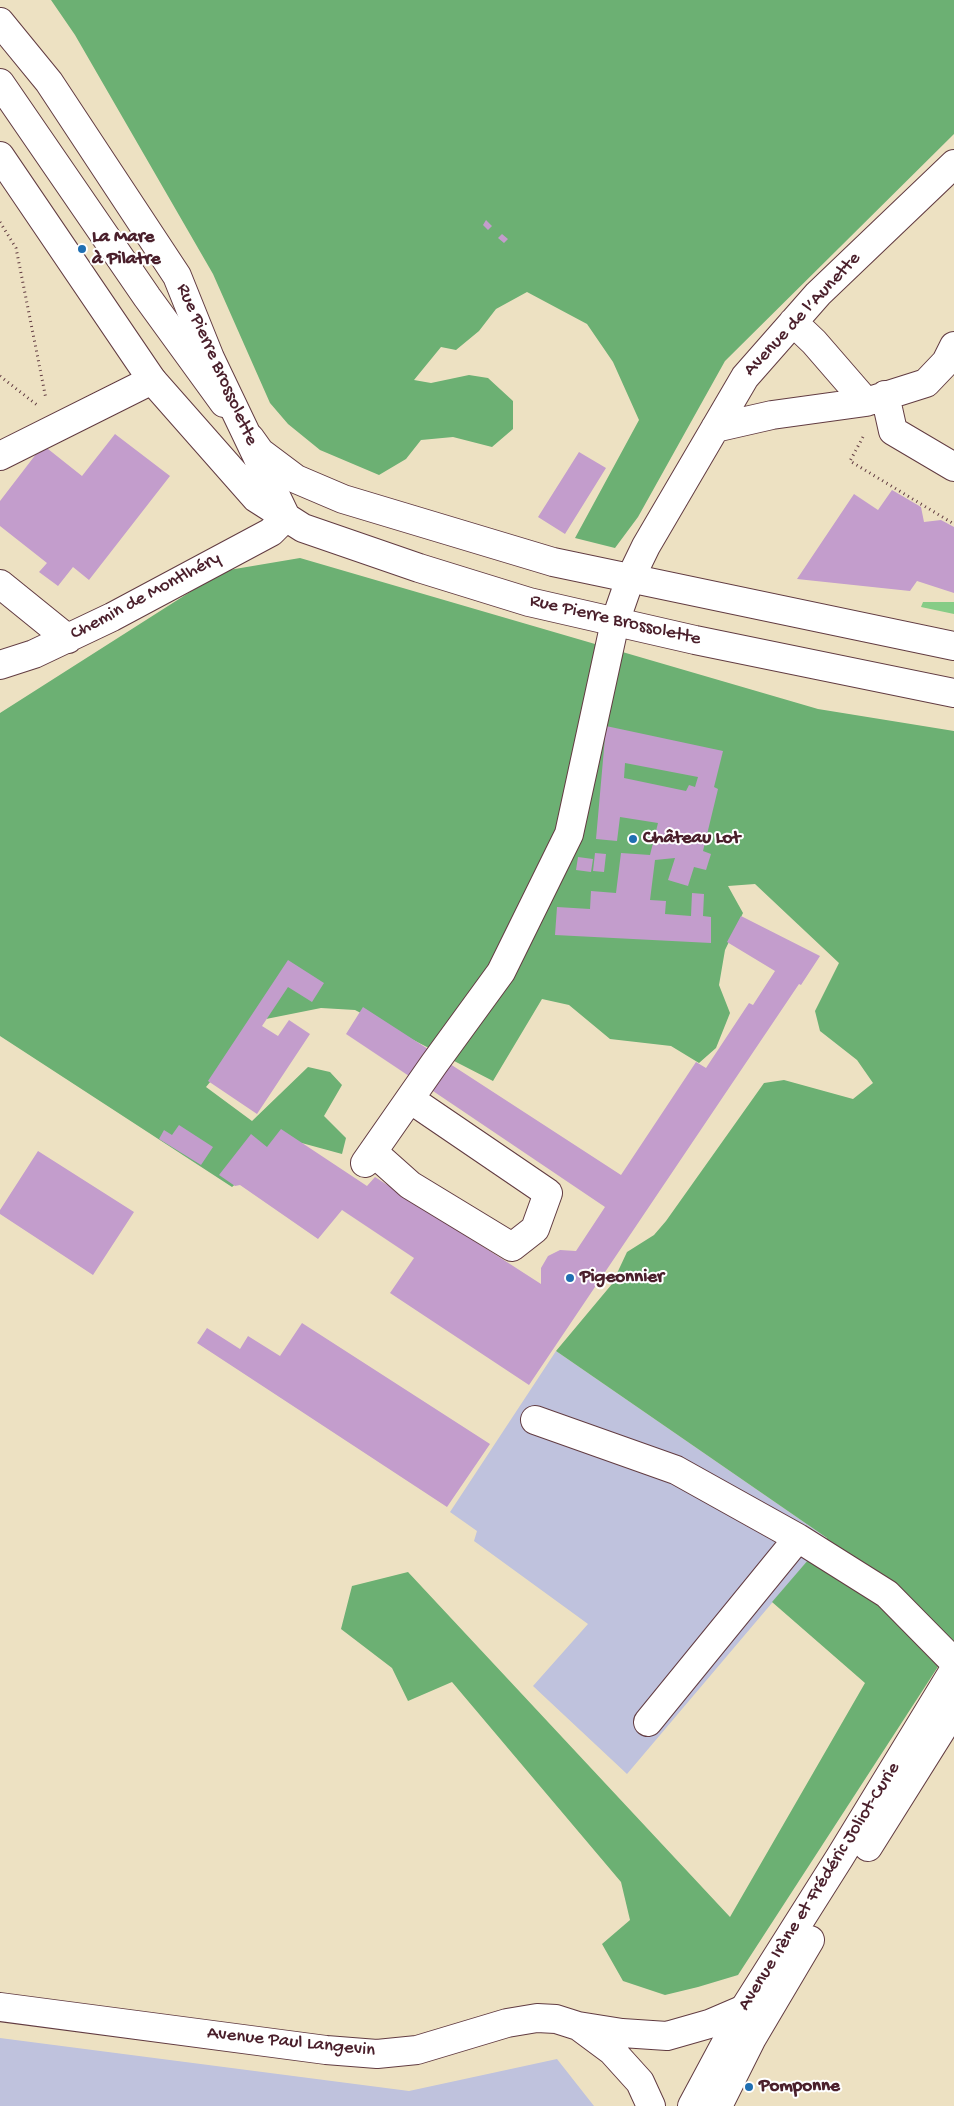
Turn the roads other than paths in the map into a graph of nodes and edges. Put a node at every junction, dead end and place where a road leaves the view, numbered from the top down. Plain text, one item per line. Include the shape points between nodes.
1 (0, 22) edge
2 (0, 83) edge
3 (0, 156) edge
4 (954, 164) edge
5 (793, 322) junction
6 (954, 346) edge
7 (152, 380) junction
8 (875, 398) junction
9 (715, 428) junction
10 (246, 433) junction
11 (0, 456) edge
12 (954, 467) edge
13 (286, 517) junction
14 (630, 579) junction
15 (0, 584) edge
16 (615, 622) junction
17 (68, 638) junction
18 (954, 646) edge
19 (0, 665) edge
20 (954, 693) edge
21 (410, 1098) junction
22 (535, 1420) dead end
23 (798, 1538) junction
24 (954, 1662) edge
25 (954, 1670) edge
26 (954, 1710) edge
27 (648, 1722) dead end
28 (0, 2007) edge
29 (744, 2009) junction
30 (578, 2026) junction
31 (651, 2106) edge
32 (692, 2106) edge
33 (718, 2106) edge

1 - 10 main road, Rue Pierre Brossolette via 49,82 177,276 210,358
2 - 10 main road via 147,297
3 - 7 main road, Rue Pierre Brossolette
4 - 5 main road, Avenue de l’Aunette
5 - 8 main road
5 - 9 main road, Avenue de l’Aunette via 744,377
6 - 8 main road via 946,362 926,383
7 - 11 main road via 51,420
7 - 13 main road, Rue Pierre Brossolette via 256,498
8 - 9 main road
8 - 12 main road via 893,431
9 - 14 main road, Avenue de l’Aunette
10 - 13 main road, Rue Pierre Brossolette
10 - 14 main road via 260,452 296,479 343,499 554,562
13 - 16 main road, Rue Pierre Brossolette via 303,528 419,568 528,602
13 - 17 main road, Chemin de Montlhéry via 271,532
14 - 16 main road, Avenue de l’Aunette
14 - 18 main road
15 - 17 main road
16 - 20 main road, Rue Pierre Brossolette
16 - 21 main road, Avenue de l’Aunette via 569,834 501,972
17 - 19 main road, Chemin de Montlhéry
21 - 21 main road, Avenue de l’Aunette via 369,1158 512,1247 535,1229 548,1193
22 - 23 main road via 676,1470
23 - 24 main road via 887,1594
23 - 27 main road
25 - 29 main road, Avenue Irène et Frédéric Joliot-Curie
26 - 33 main road, Avenue Irène et Frédéric Joliot-Curie via 796,1962
28 - 30 main road, Avenue Paul Langevin via 377,2054 417,2050 507,2023 537,2018 556,2019
29 - 30 main road via 709,2024 667,2036
29 - 32 main road, Avenue Irène et Frédéric Joliot-Curie
30 - 31 main road via 612,2051 640,2082

